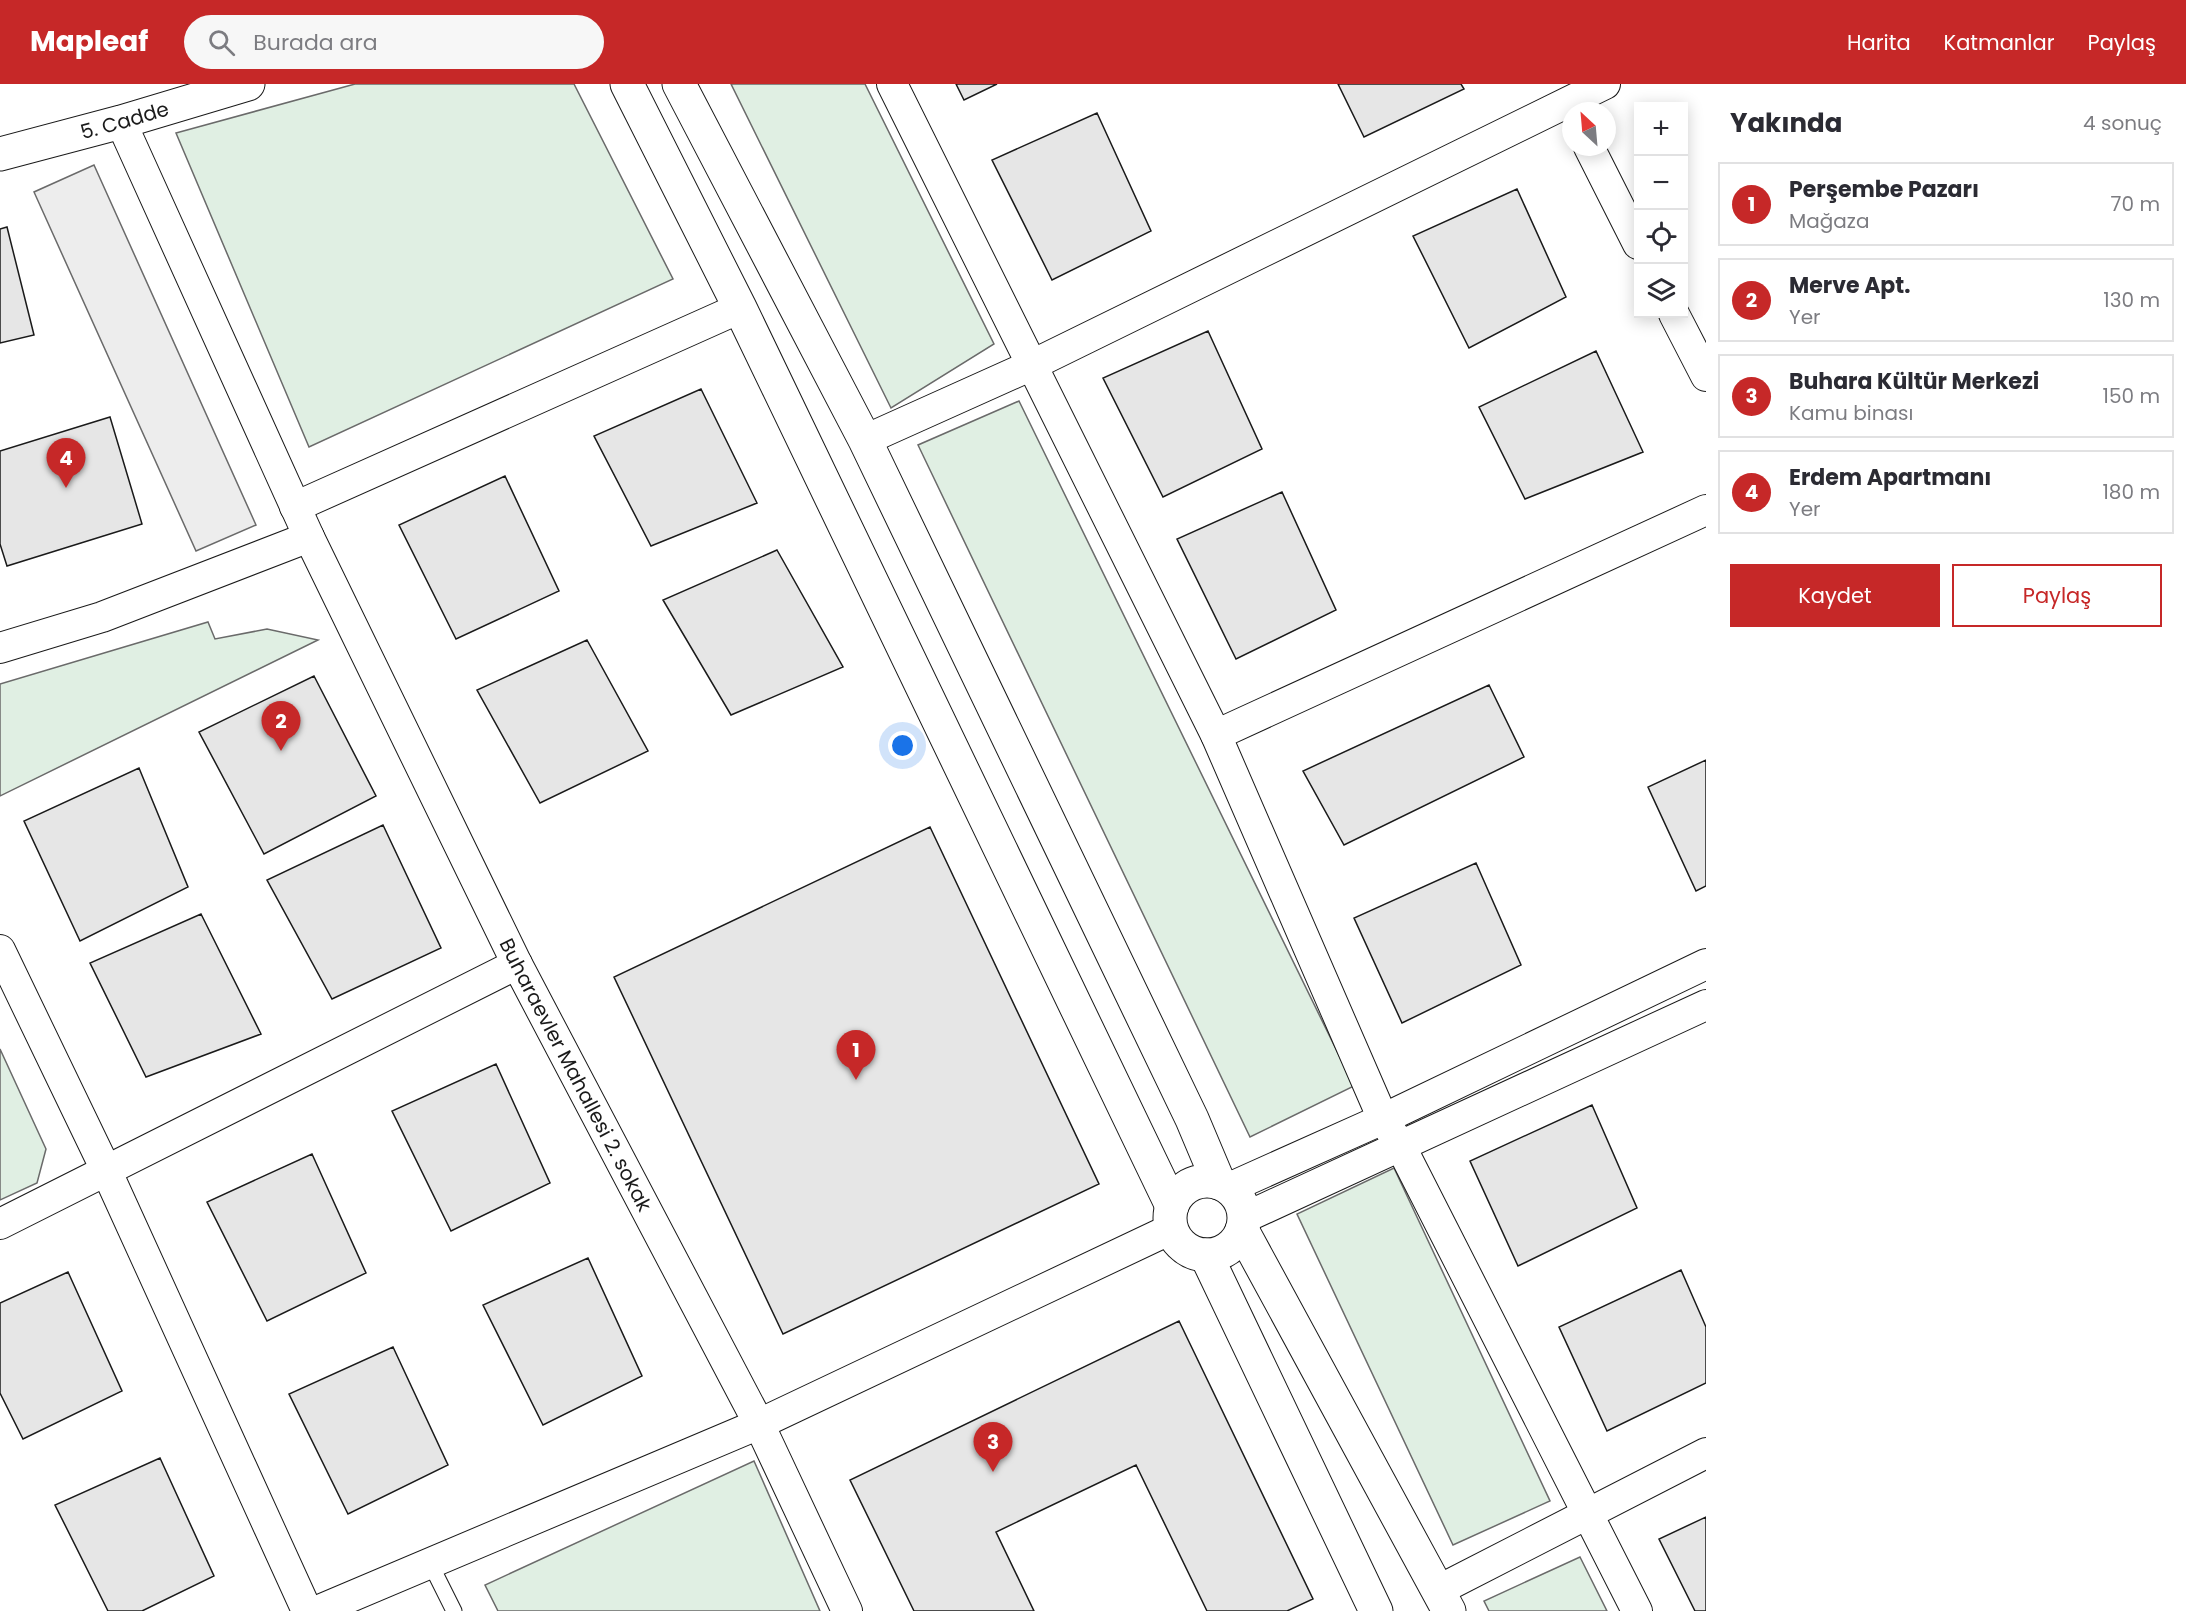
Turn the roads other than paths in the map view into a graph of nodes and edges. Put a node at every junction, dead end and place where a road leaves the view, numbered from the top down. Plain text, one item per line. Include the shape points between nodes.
1 (248, 84) edge
2 (627, 84) edge
3 (678, 84) edge
4 (892, 84) edge
5 (1605, 84) edge
6 (1565, 99) edge
7 (121, 122) junction
8 (0, 154) edge
9 (1594, 156) edge
10 (1634, 236) edge
11 (740, 308) junction
12 (1676, 318) edge
13 (1032, 365) junction
14 (1706, 376) edge
15 (865, 440) junction
16 (295, 507) junction
17 (1706, 510) edge
18 (309, 537) junction
19 (0, 648) edge
20 (1216, 735) junction
21 (0, 950) edge
22 (517, 964) junction
23 (1706, 964) edge
24 (1706, 1005) edge
25 (1383, 1119) junction
26 (1400, 1145) junction
27 (106, 1172) junction
28 (1224, 1185) junction
29 (1171, 1217) junction
30 (0, 1224) edge
31 (1243, 1224) junction
32 (1206, 1255) junction
33 (759, 1424) junction
34 (1706, 1453) edge
35 (1587, 1514) junction
36 (430, 1563) junction
37 (1444, 1600) edge
38 (307, 1611) edge
39 (317, 1611) edge
40 (454, 1611) edge
41 (847, 1611) edge
42 (1376, 1611) edge
43 (1637, 1611) edge

1 - 7 street, 5. Cadde
2 - 11 street
3 - 15 street
4 - 13 street
5 - 6 street
6 - 13 street
7 - 8 street, 5. Cadde
7 - 16 street, Buharaevler Mahallesi 2. sokak
9 - 10 street
11 - 16 street
11 - 29 street
12 - 14 street
13 - 15 street
13 - 20 street
15 - 28 street
16 - 18 street, Buharaevler Mahallesi 2. sokak
17 - 20 street
18 - 19 street via 102,617
18 - 22 street, Buharaevler Mahallesi 2. sokak
20 - 25 street
21 - 27 street
22 - 27 street
22 - 33 street, Buharaevler Mahallesi 2. sokak
23 - 25 street
24 - 26 street
25 - 26 street
25 - 28 street
26 - 31 street
26 - 35 street
27 - 30 street
27 - 38 street
28 - 29 street via 1196,1182 1186,1187 1177,1196
28 - 31 street via 1237,1196
29 - 32 street via 1176,1239
29 - 33 street
31 - 32 street via 1228,1248
31 - 37 street
32 - 42 street
33 - 36 street
33 - 41 street, Buharaevler Mahallesi 2. sokak
34 - 35 street
35 - 37 street
35 - 43 street
36 - 39 street
36 - 40 lane

